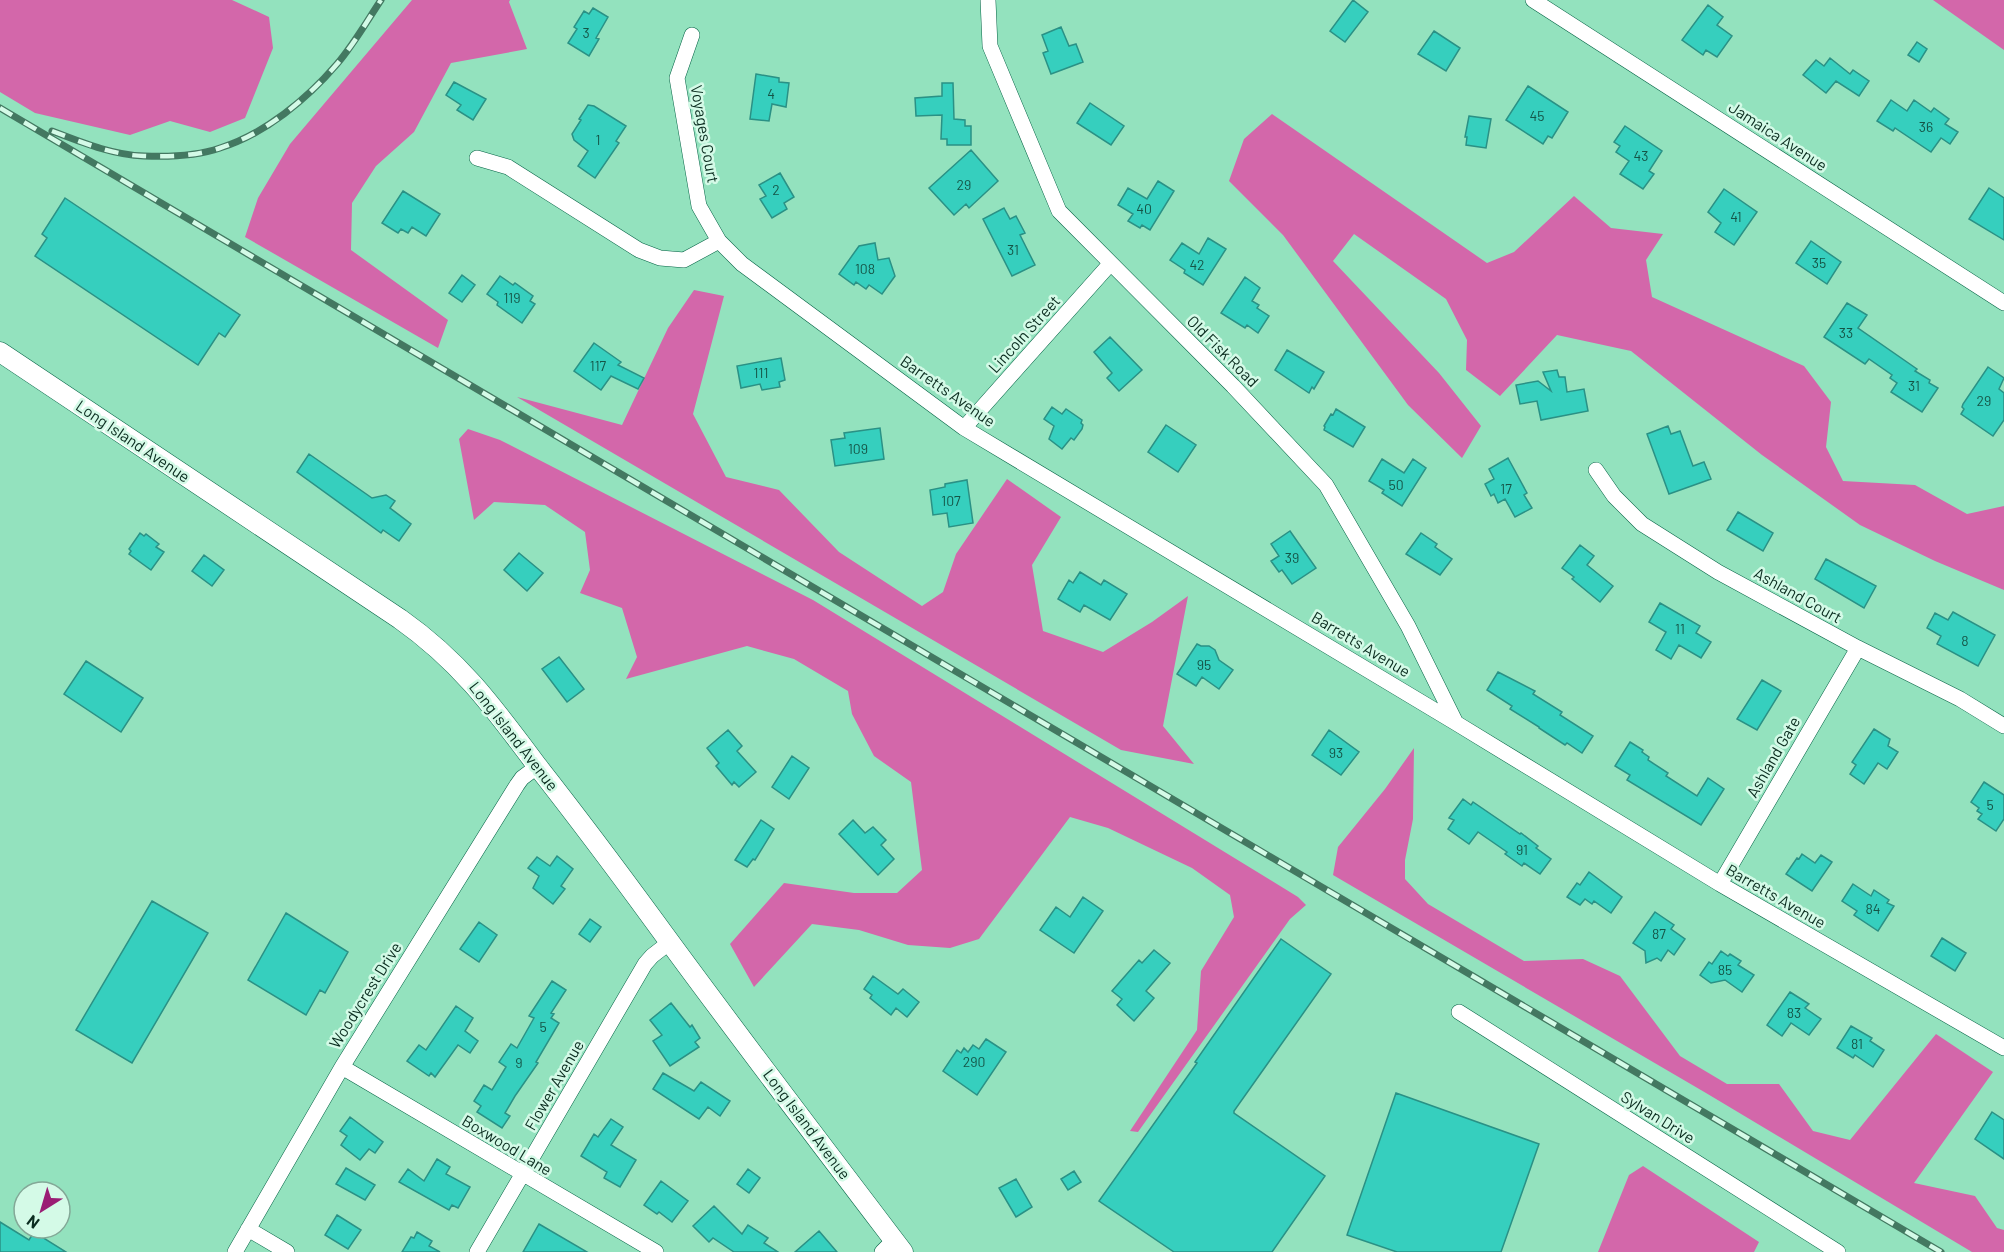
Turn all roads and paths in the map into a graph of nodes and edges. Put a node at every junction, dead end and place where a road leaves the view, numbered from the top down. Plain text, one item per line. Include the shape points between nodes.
1 (988, 0) edge
2 (1533, 0) edge
3 (692, 35) dead end
4 (477, 158) dead end
5 (699, 206) joint
6 (719, 242) junction
7 (1110, 264) junction
8 (2004, 303) edge
9 (0, 352) edge
10 (964, 428) junction
11 (1596, 470) dead end
12 (1858, 648) junction
13 (1456, 723) junction
14 (2004, 726) edge
15 (538, 766) junction
16 (1720, 884) junction
17 (670, 942) junction
18 (1459, 1012) dead end
19 (2004, 1048) edge
20 (342, 1067) junction
21 (522, 1174) junction
22 (248, 1229) junction
23 (893, 1248) edge
24 (235, 1252) edge
25 (287, 1252) edge
26 (477, 1252) edge
27 (656, 1252) edge
28 (1838, 1252) edge

1 - 7 street, Old Fisk Road via 990,46 1059,211
2 - 8 street, Jamaica Avenue
3 - 5 street, Voyages Court via 676,78
4 - 6 street via 508,167 639,250 660,258 684,260
5 - 6 street, Barretts Avenue
6 - 10 street, Barretts Avenue via 742,264
7 - 10 street, Lincoln Street
7 - 13 street, Old Fisk Road via 1326,484 1408,626
9 - 15 street, Long Island Avenue via 421,633 468,677
10 - 13 street, Barretts Avenue
11 - 12 street, Ashland Court via 1614,496 1642,524 1718,572
12 - 14 street, Ashland Court via 1960,699
12 - 16 street, Ashland Gate
13 - 16 street, Barretts Avenue
15 - 17 street, Long Island Avenue
15 - 20 street, Woodycrest Drive via 517,785
16 - 19 street, Barretts Avenue
17 - 21 street, Flower Avenue via 645,964
17 - 23 street, Long Island Avenue
18 - 28 street, Sylvan Drive
20 - 21 street, Boxwood Lane
20 - 22 street, Woodycrest Drive
21 - 26 street, Flower Avenue
21 - 27 street, Boxwood Lane
22 - 24 street, Woodycrest Drive
22 - 25 street

